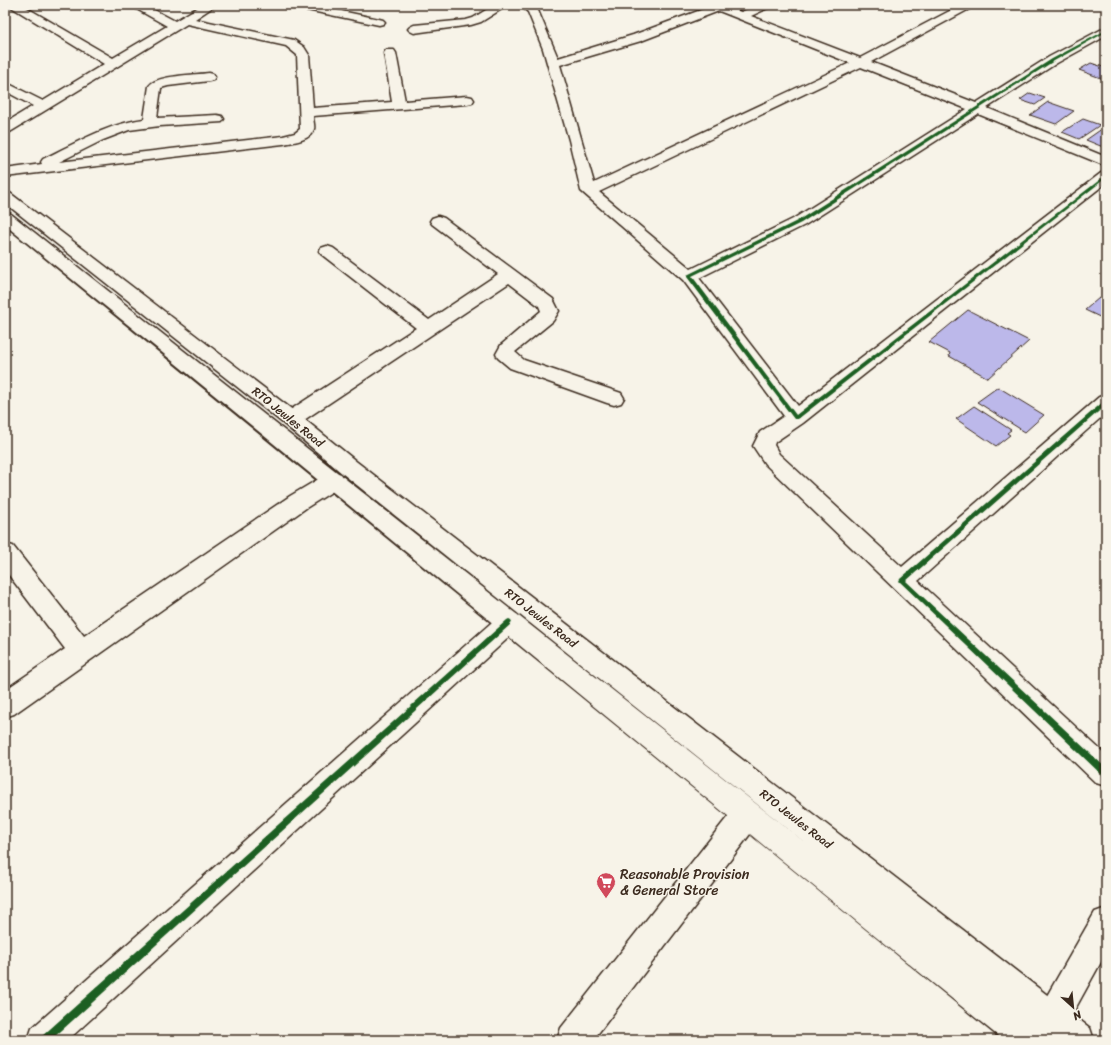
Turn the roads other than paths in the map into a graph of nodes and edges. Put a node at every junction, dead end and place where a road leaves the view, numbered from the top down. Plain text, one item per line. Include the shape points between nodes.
1 (14, 5) edge
2 (137, 5) edge
3 (210, 5) edge
4 (297, 5) edge
5 (502, 5) edge
6 (526, 5) edge
7 (766, 5) edge
8 (969, 5) edge
9 (716, 6) edge
10 (741, 16) junction
11 (378, 22) dead end
12 (180, 23) junction
13 (414, 29) dead end
14 (1106, 31) edge
15 (390, 53) dead end
16 (553, 63) junction
17 (860, 63) junction
18 (114, 64) junction
19 (209, 77) dead end
20 (5, 86) edge
21 (467, 100) dead end
22 (43, 106) junction
23 (399, 106) junction
24 (979, 109) junction
25 (306, 113) junction
26 (217, 119) dead end
27 (150, 123) junction
28 (5, 130) edge
29 (1106, 162) edge
30 (32, 170) junction
31 (5, 173) edge
32 (1106, 176) edge
33 (589, 191) junction
34 (5, 196) edge
35 (5, 218) edge
36 (438, 221) dead end
37 (327, 251) dead end
38 (509, 275) junction
39 (690, 276) junction
40 (428, 328) junction
41 (614, 398) dead end
42 (1106, 402) edge
43 (796, 418) junction
44 (292, 419) junction
45 (334, 480) junction
46 (5, 553) edge
47 (902, 581) junction
48 (509, 622) junction
49 (82, 652) junction
50 (5, 705) edge
51 (1106, 773) edge
52 (747, 815) junction
53 (1106, 923) edge
54 (1046, 1029) edge
55 (44, 1040) edge
56 (573, 1040) edge
57 (1028, 1040) edge
58 (1078, 1040) edge

1 - 18 main road
2 - 12 main road
3 - 12 main road
4 - 11 main road
5 - 13 main road via 467,23
6 - 16 main road via 533,10
7 - 10 main road
8 - 17 main road
9 - 10 main road
9 - 16 main road via 666,29 626,43
10 - 17 main road
12 - 18 main road
12 - 25 main road via 296,46 303,55
14 - 24 main road via 1053,60
15 - 23 main road
16 - 33 main road
17 - 24 main road
17 - 33 main road
18 - 22 main road
19 - 27 main road via 166,82 155,86
20 - 22 main road
21 - 23 main road
22 - 28 main road
23 - 25 main road
24 - 29 main road
24 - 39 main road via 799,222
25 - 30 main road via 307,128 304,134 290,139
26 - 27 main road
27 - 30 main road via 114,130
30 - 31 main road
32 - 43 main road
33 - 39 main road
34 - 44 main road, RTO Jewles Road
35 - 45 main road, RTO Jewles Road
36 - 38 main road
37 - 40 main road
38 - 40 main road
38 - 41 main road via 548,303 550,311 547,317 507,349 505,354 517,364
39 - 43 main road
40 - 44 main road
42 - 47 main road
43 - 47 main road via 767,438 763,446 772,459
44 - 54 main road, RTO Jewles Road
45 - 48 main road, RTO Jewles Road
45 - 49 main road via 292,506
46 - 49 main road
47 - 51 main road
48 - 52 main road, RTO Jewles Road
48 - 55 main road
49 - 50 main road
52 - 56 main road
52 - 57 main road, RTO Jewles Road
53 - 54 main road
54 - 58 main road, RTO Jewles Road

